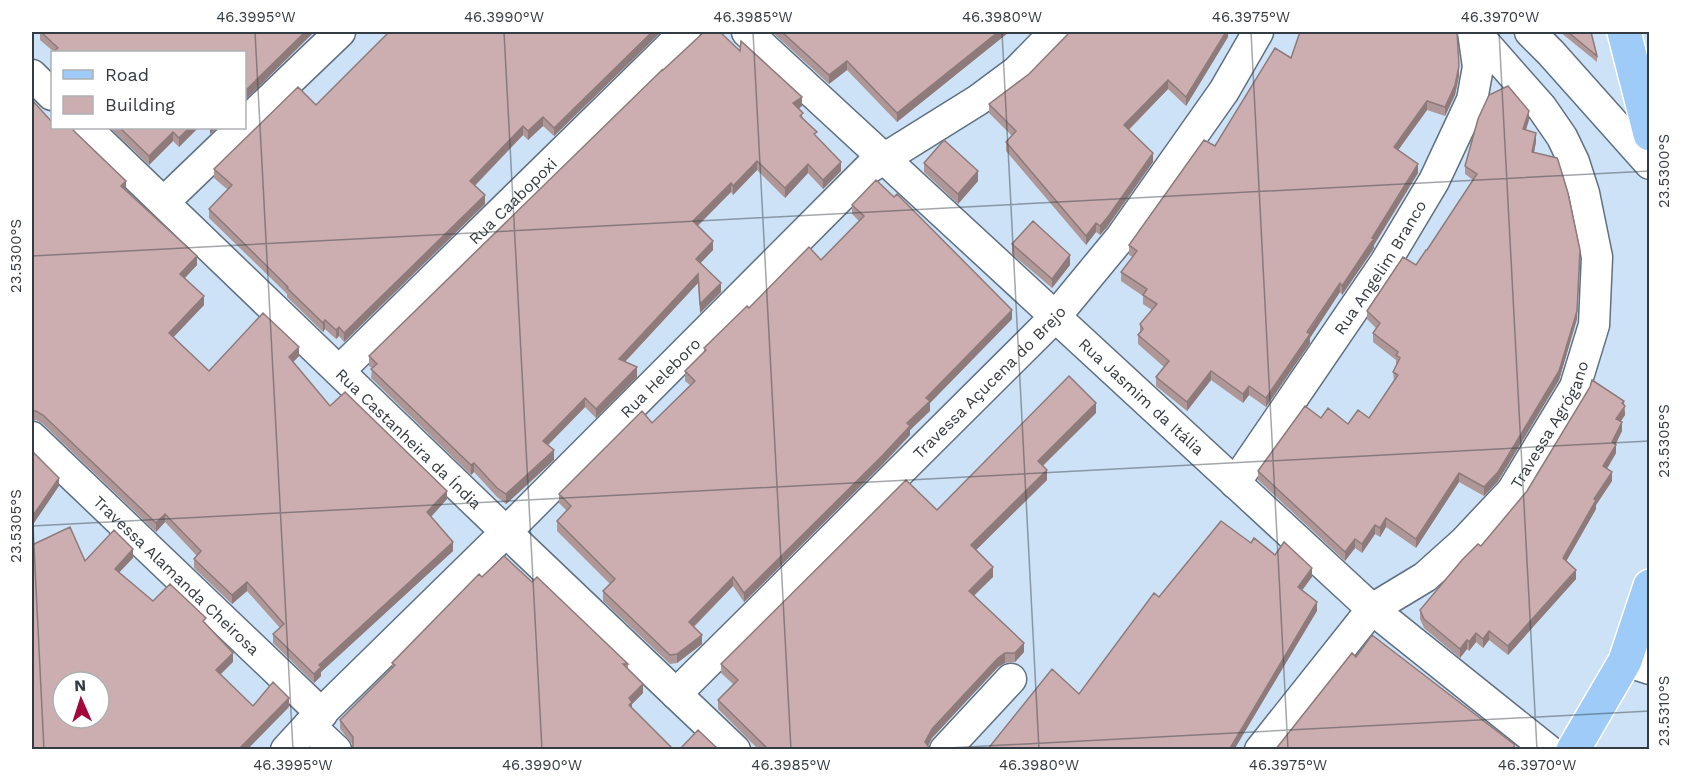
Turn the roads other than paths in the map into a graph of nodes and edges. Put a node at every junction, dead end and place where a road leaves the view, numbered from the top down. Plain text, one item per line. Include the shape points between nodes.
1 (340, 32) edge
2 (685, 32) edge
3 (747, 32) edge
4 (1055, 32) edge
5 (1258, 32) edge
6 (1474, 32) edge
7 (1530, 32) edge
8 (1624, 32) edge
9 (246, 122) edge
10 (87, 129) edge
11 (240, 129) edge
12 (1650, 134) edge
13 (884, 158) junction
14 (1650, 164) edge
15 (164, 202) junction
16 (1055, 317) junction
17 (339, 371) junction
18 (32, 436) edge
19 (1235, 483) junction
20 (506, 532) junction
21 (1650, 586) edge
22 (1372, 609) junction
23 (1637, 665) edge
24 (1011, 680) dead end
25 (676, 694) junction
26 (315, 719) junction
27 (286, 750) edge
28 (336, 750) edge
29 (735, 750) edge
30 (945, 750) edge
31 (1260, 750) edge
32 (1548, 750) edge
33 (1573, 750) edge

1 - 9 street
2 - 17 street, Rua Caabopoxi
3 - 13 street, Rua Jasmim da Itália
4 - 13 street, Rua Heleboro via 1010,77
5 - 16 street, Travessa Açucena do Brejo via 1224,91 1121,237
6 - 19 street, Rua Angelim Branco via 1478,67 1472,100 1434,181 1385,263
6 - 22 street, Travessa Agrógano via 1542,108 1574,162 1597,257 1594,325 1575,387 1512,491 1425,577
7 - 14 street
8 - 12 main road
10 - 15 street, Rua Castanheira da Índia
11 - 15 street
13 - 16 street, Rua Jasmim da Itália
13 - 20 street, Rua Heleboro via 869,168
15 - 17 street, Rua Castanheira da Índia
16 - 19 street, Rua Jasmim da Itália
16 - 25 street, Travessa Açucena do Brejo
17 - 20 street, Rua Castanheira da Índia
18 - 26 street, Travessa Alamanda Cheirosa
19 - 22 street, Rua Jasmim da Itália
20 - 25 street, Rua Castanheira da Índia
20 - 26 street, Rua Heleboro
21 - 23 main road
22 - 31 street, Travessa Agrógano
22 - 32 street, Rua Jasmim da Itália
23 - 33 main road
24 - 30 street
25 - 29 street, Rua Castanheira da Índia
26 - 27 street, Rua Heleboro
26 - 28 street, Travessa Alamanda Cheirosa

